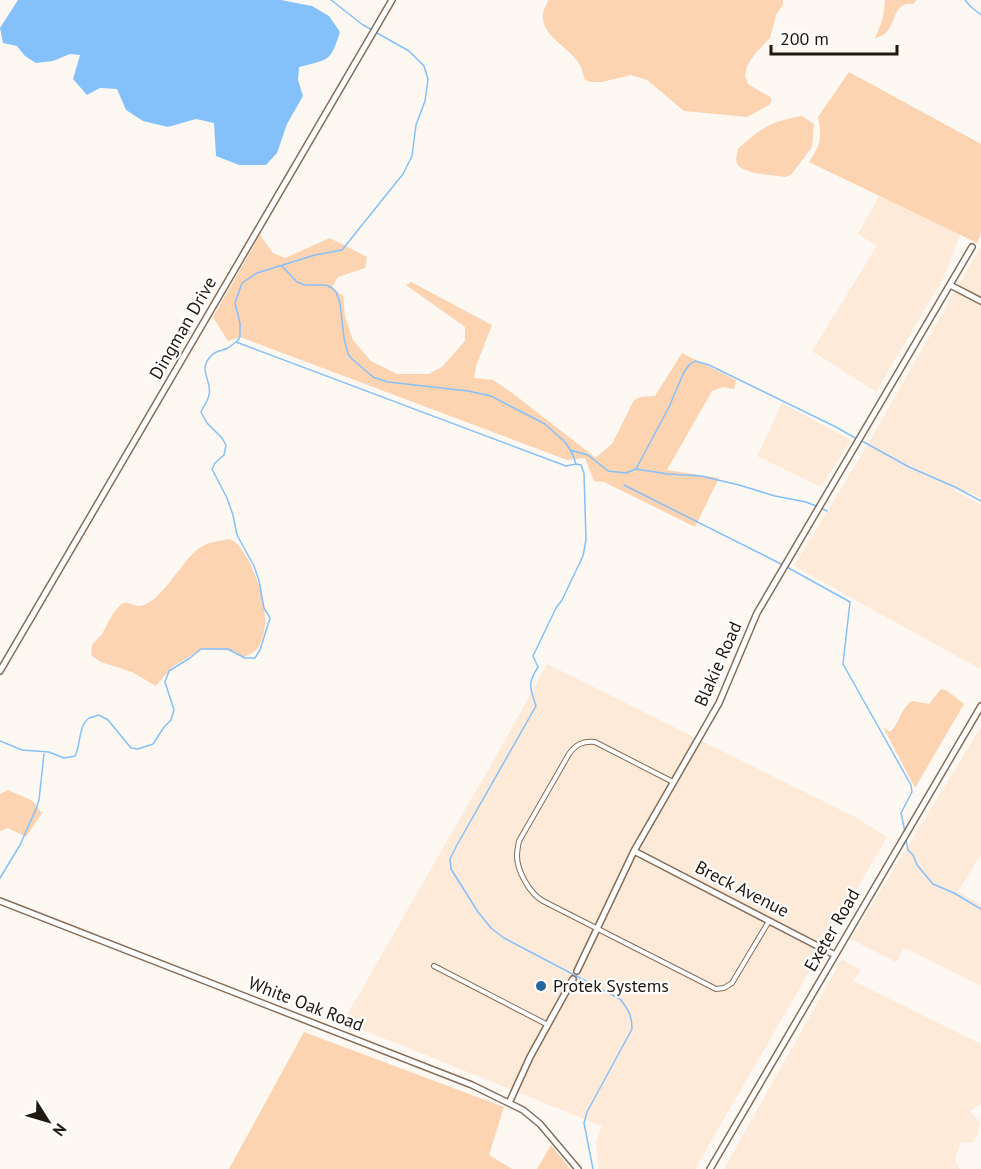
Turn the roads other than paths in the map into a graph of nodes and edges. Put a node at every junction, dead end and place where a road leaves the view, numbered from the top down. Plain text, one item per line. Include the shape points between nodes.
1 (392, 0) edge
2 (972, 247) dead end
3 (950, 285) junction
4 (981, 301) edge
5 (0, 671) edge
6 (981, 706) edge
7 (673, 782) junction
8 (634, 851) junction
9 (0, 902) edge
10 (769, 920) junction
11 (597, 928) junction
12 (835, 955) junction
13 (434, 966) dead end
14 (576, 971) joint
15 (573, 979) joint
16 (548, 1025) junction
17 (509, 1103) junction
18 (578, 1169) edge
19 (710, 1169) edge

1 - 5 street, Dingman Drive
2 - 3 street, Blakie Road
3 - 4 street
3 - 7 street, Blakie Road via 757,613 719,703
6 - 12 street, Exeter Road
7 - 8 street, Blakie Road
7 - 11 street via 595,742 580,743 572,749 522,836 517,860 536,896
8 - 10 street, Breck Avenue
8 - 11 street, Blakie Road
9 - 17 street, White Oak Road via 420,1064
10 - 11 street via 732,983 721,989
10 - 12 street, Breck Avenue
11 - 14 street, Blakie Road
12 - 19 street, Exeter Road
13 - 16 street
14 - 15 street, Blakie Road
15 - 16 street, Blakie Road
16 - 17 street, Blakie Road
17 - 18 street, White Oak Road via 540,1124

